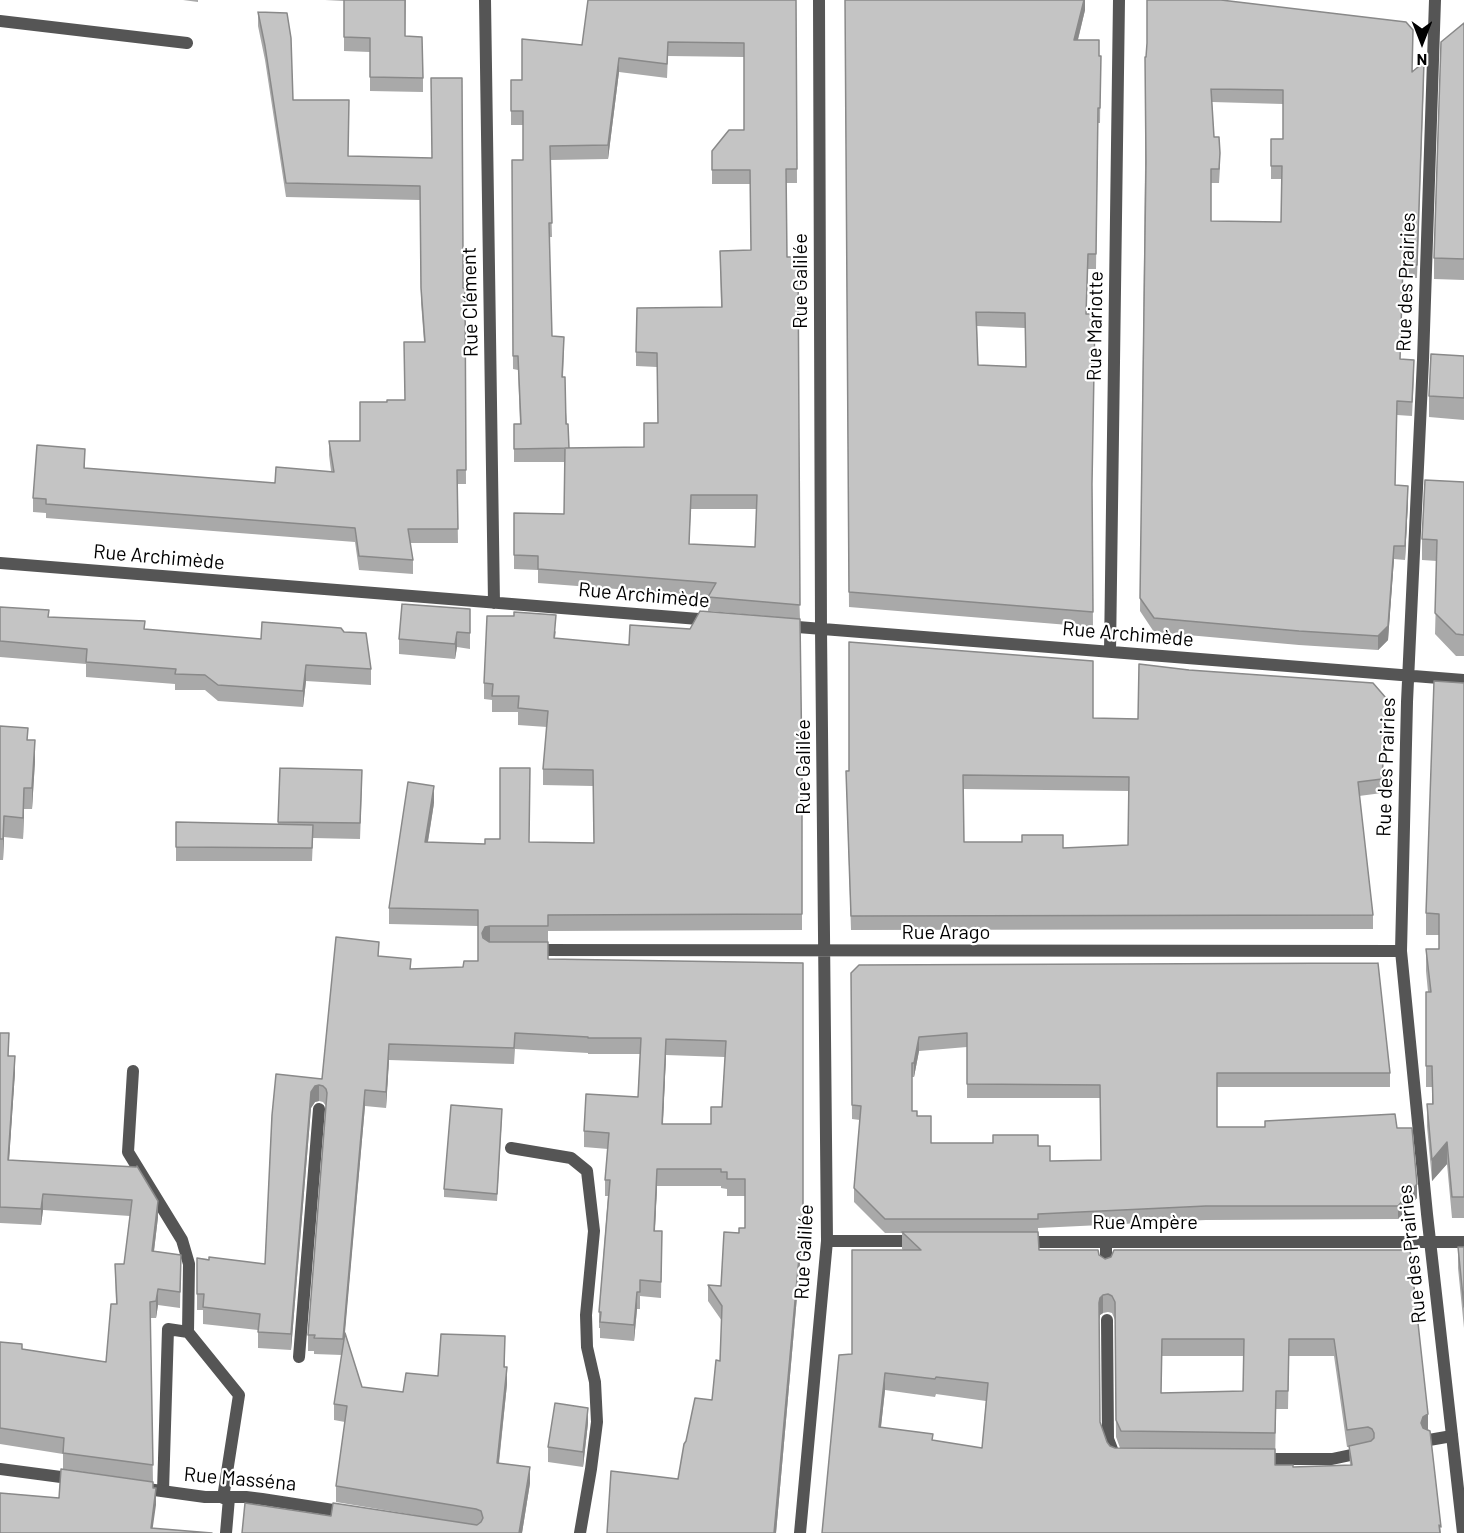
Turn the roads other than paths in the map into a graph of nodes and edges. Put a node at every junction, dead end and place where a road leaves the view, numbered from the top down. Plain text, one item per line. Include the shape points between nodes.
1 (485, 0) edge
2 (819, 0) edge
3 (1119, 0) edge
4 (1435, 0) edge
5 (0, 21) edge
6 (186, 43) dead end
7 (0, 563) edge
8 (494, 603) junction
9 (728, 622) edge
10 (775, 625) edge
11 (822, 629) junction
12 (1110, 652) junction
13 (1408, 676) junction
14 (1464, 680) edge
15 (514, 950) edge
16 (824, 951) junction
17 (1401, 951) junction
18 (133, 1071) dead end
19 (319, 1109) dead end
20 (511, 1148) dead end
21 (826, 1241) junction
22 (931, 1241) edge
23 (1013, 1242) edge
24 (1106, 1242) junction
25 (1430, 1242) junction
26 (1464, 1242) edge
27 (1106, 1268) edge
28 (1107, 1320) dead end
29 (188, 1332) junction
30 (299, 1357) dead end
31 (1452, 1436) junction
32 (1429, 1440) edge
33 (1366, 1452) edge
34 (1138, 1457) edge
35 (1252, 1458) edge
36 (0, 1468) edge
37 (93, 1482) edge
38 (128, 1486) edge
39 (163, 1491) junction
40 (226, 1498) junction
41 (361, 1514) edge
42 (226, 1533) edge
43 (580, 1533) edge
44 (800, 1533) edge
45 (1463, 1533) edge

1 - 8 street, Rue Clément
2 - 11 street, Rue Galilée
3 - 12 street, Rue Mariotte
4 - 13 street, Rue des Prairies
5 - 6 street
7 - 8 street, Rue Archimède
8 - 9 street, Rue Archimède
10 - 11 street, Rue Archimède
11 - 12 street, Rue Archimède
11 - 16 street, Rue Galilée
12 - 13 street, Rue Archimède
13 - 14 street, Rue Archimède
13 - 17 street, Rue des Prairies
15 - 16 street, Rue Arago
16 - 17 street, Rue Arago
16 - 21 street, Rue Galilée
17 - 25 street, Rue des Prairies
18 - 29 street via 128,1152 182,1240 189,1264
19 - 30 street
20 - 43 street via 571,1158 587,1171 594,1231 587,1347 595,1383 597,1422
21 - 22 street
21 - 44 street, Rue Galilée
23 - 24 street, Rue Ampère
24 - 25 street, Rue Ampère
24 - 27 street
25 - 26 street, Rue Ampère
25 - 31 street, Rue des Prairies
28 - 34 street via 1108,1439 1115,1457
29 - 39 street via 168,1329
29 - 40 street via 239,1395
31 - 32 street
31 - 45 street, Rue des Prairies
33 - 35 street via 1332,1460
36 - 37 street
38 - 39 street, Rue Masséna
39 - 40 street, Rue Masséna
40 - 41 street, Rue Masséna via 246,1497
40 - 42 street

